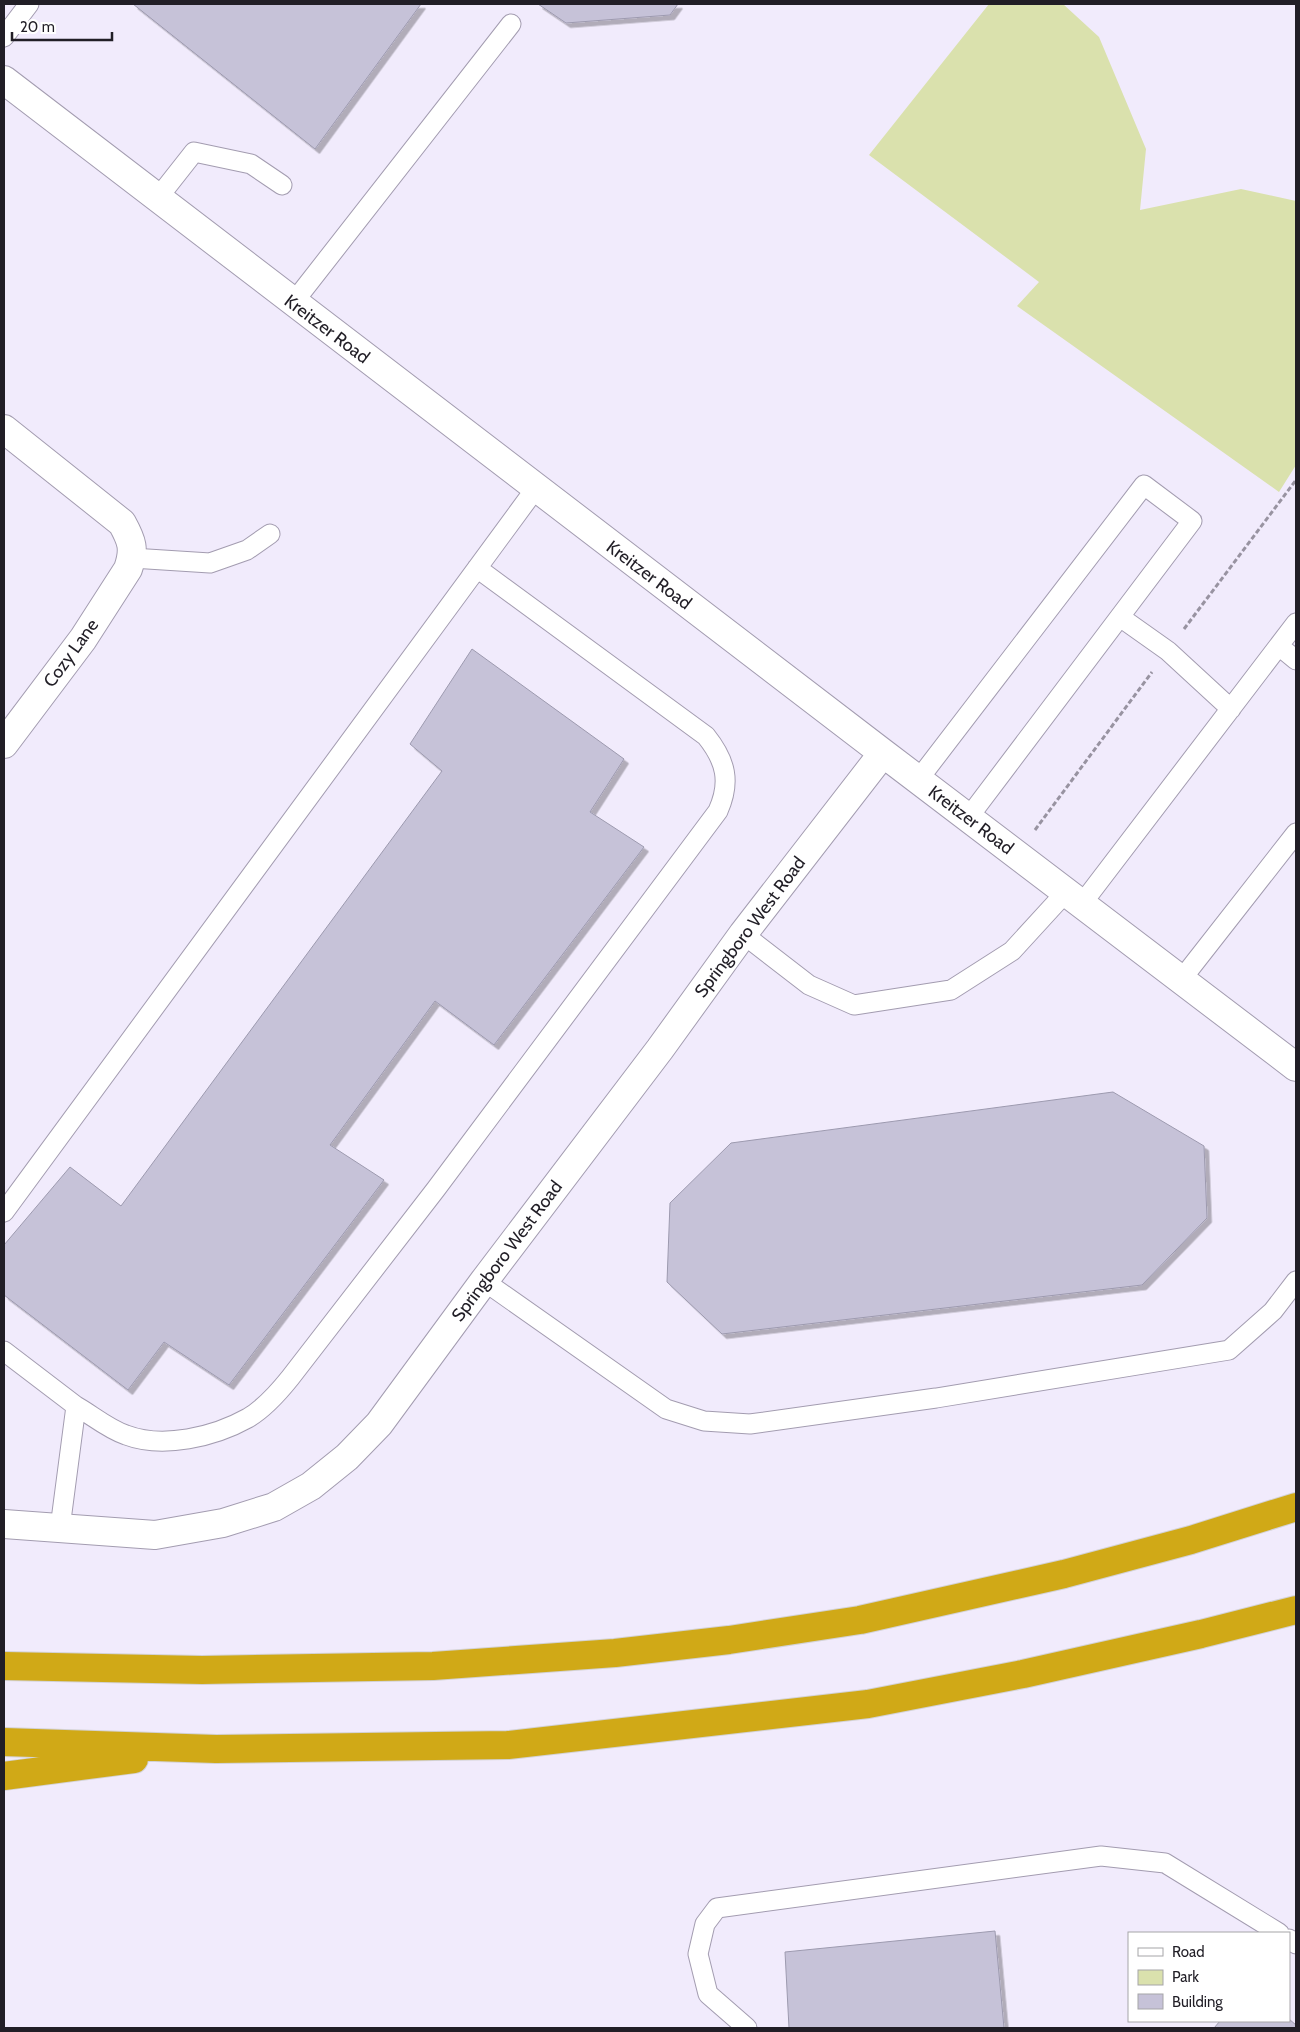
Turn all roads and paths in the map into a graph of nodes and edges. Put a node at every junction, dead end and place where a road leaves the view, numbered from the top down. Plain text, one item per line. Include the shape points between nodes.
1 (29, 4) edge
2 (511, 24) dead end
3 (4, 37) edge
4 (4, 80) edge
5 (282, 185) dead end
6 (157, 199) junction
7 (293, 303) junction
8 (4, 429) edge
9 (536, 488) junction
10 (270, 534) dead end
11 (132, 558) junction
12 (477, 568) junction
13 (1120, 617) junction
14 (1296, 623) edge
15 (1279, 646) junction
16 (1296, 660) edge
17 (1231, 709) junction
18 (4, 744) edge
19 (883, 753) junction
20 (918, 780) junction
21 (968, 818) junction
22 (1296, 833) edge
23 (1074, 898) junction
24 (743, 934) junction
25 (1181, 980) junction
26 (1296, 1066) edge
27 (4, 1212) edge
28 (484, 1281) junction
29 (1296, 1281) edge
30 (4, 1351) edge
31 (76, 1406) junction
32 (1296, 1507) edge
33 (4, 1524) edge
34 (60, 1528) junction
35 (1296, 1610) edge
36 (4, 1666) edge
37 (4, 1742) edge
38 (216, 1749) junction
39 (4, 1776) edge
40 (1279, 1932) edge
41 (747, 2028) edge

1 - 3 lane
2 - 7 lane
4 - 6 street, Kreitzer Road
5 - 6 lane via 251,164 194,152
6 - 7 street, Kreitzer Road
7 - 9 street, Kreitzer Road
8 - 11 street via 122,523 132,542
9 - 12 lane
9 - 19 street, Kreitzer Road
10 - 11 lane via 248,550 210,563
11 - 18 street, Cozy Lane via 82,639
12 - 27 lane
12 - 31 lane via 706,736 722,762 726,779 725,795 718,811 436,1189 265,1406 250,1417 213,1432 166,1441 125,1435
13 - 17 lane via 1168,651
13 - 20 lane via 1192,521 1144,485
13 - 21 lane
14 - 15 lane
15 - 16 lane
15 - 17 lane
17 - 23 lane
19 - 20 street, Kreitzer Road
19 - 24 street, Springboro West Road
20 - 21 street, Kreitzer Road
21 - 23 street, Kreitzer Road
22 - 25 lane
23 - 24 lane via 1012,951 951,990 854,1005 809,985
23 - 25 street, Kreitzer Road
24 - 28 street, Springboro West Road
25 - 26 street, Kreitzer Road
28 - 29 lane via 666,1409 704,1421 750,1424 936,1398 1229,1350 1273,1311
28 - 34 street, Springboro West Road via 379,1424 348,1457 311,1486 274,1507 222,1523 155,1535
30 - 31 lane
31 - 34 lane
32 - 36 highway via 1191,1540 1064,1574 860,1620 730,1640 615,1653 433,1666 202,1670
33 - 34 street, Springboro West Road
35 - 38 highway via 1032,1672 868,1704 508,1745
37 - 38 highway
38 - 39 highway
40 - 41 lane via 1165,1863 1101,1856 717,1908 705,1924 698,1954 708,1994

